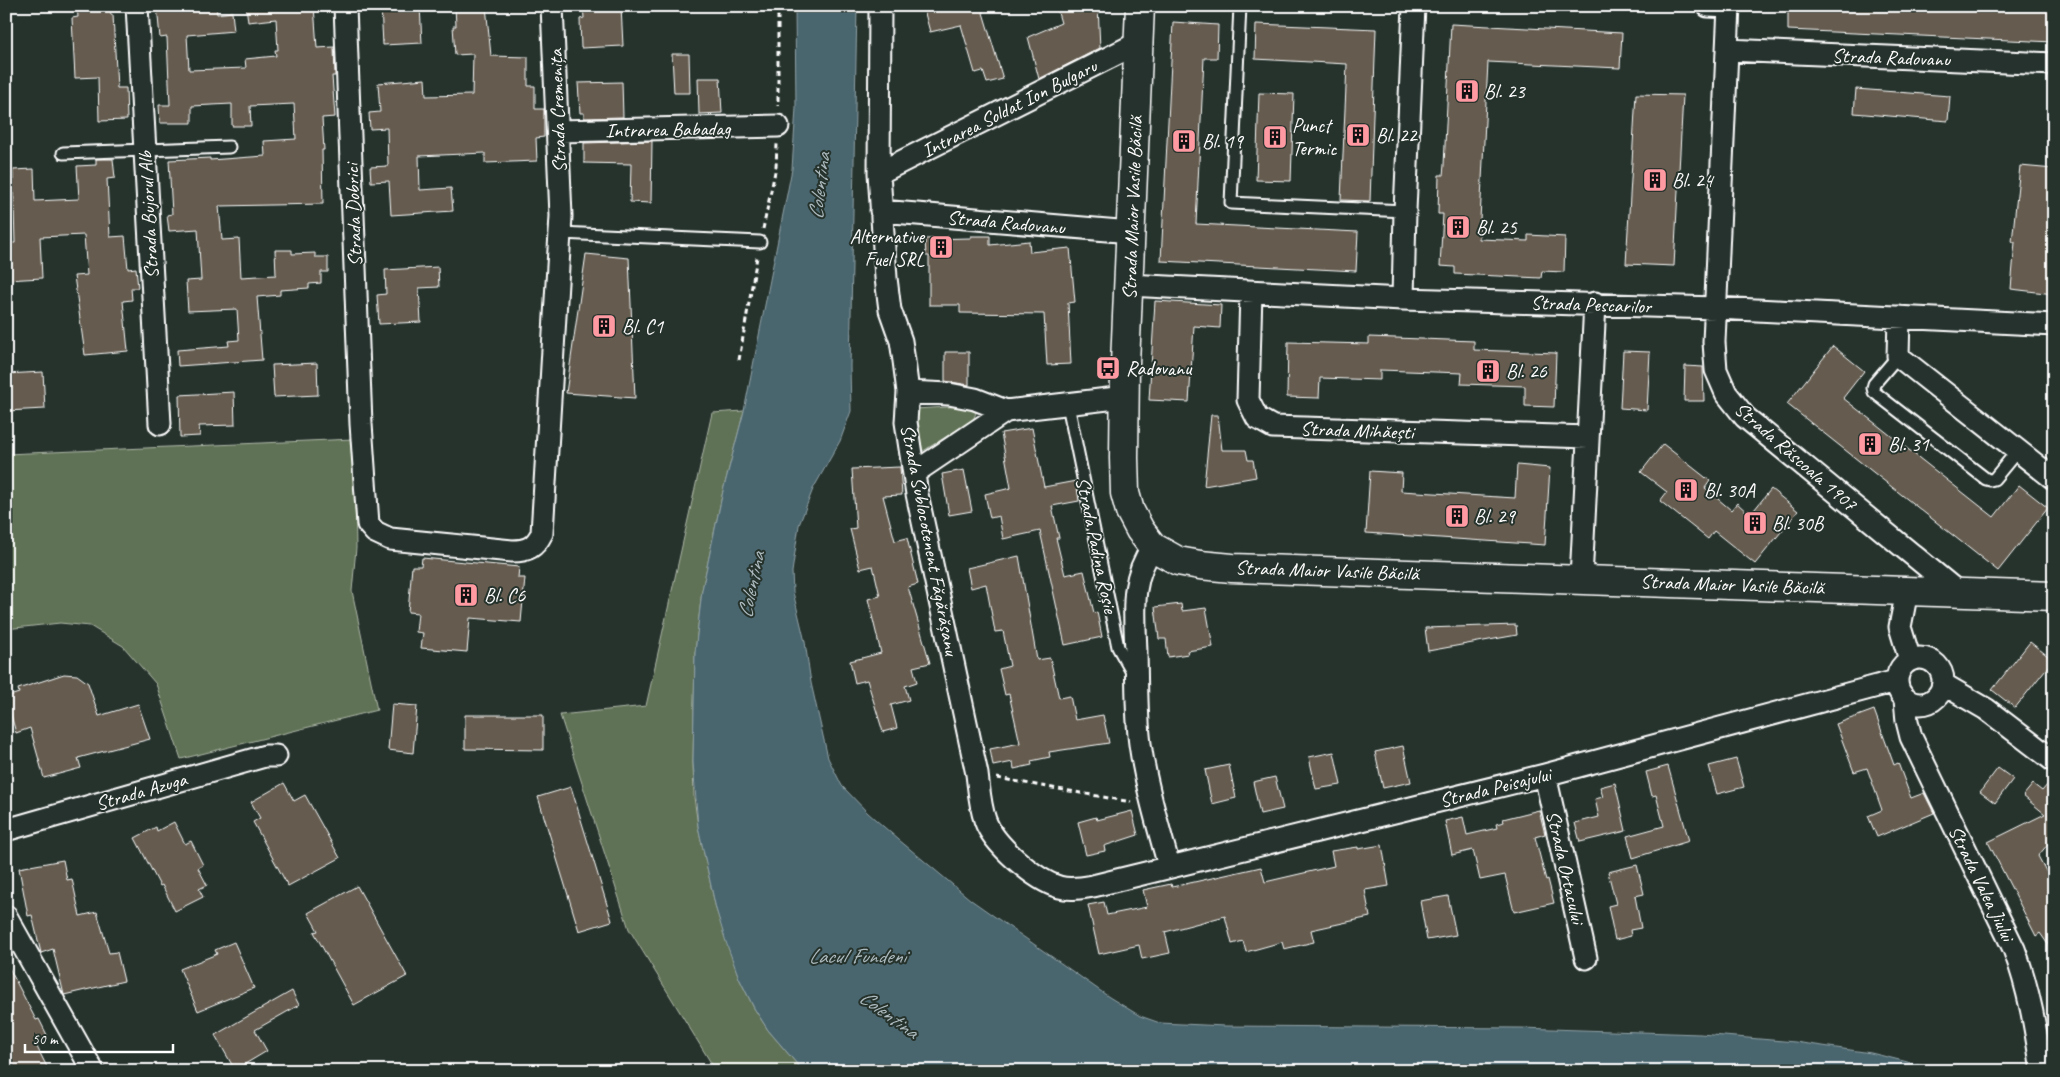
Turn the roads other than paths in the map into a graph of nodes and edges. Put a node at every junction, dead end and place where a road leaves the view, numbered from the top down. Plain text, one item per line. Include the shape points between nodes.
1 (137, 6) edge
2 (344, 6) edge
3 (552, 6) edge
4 (880, 6) edge
5 (1140, 6) edge
6 (1240, 6) edge
7 (1414, 6) edge
8 (1708, 6) edge
9 (1729, 7) edge
10 (1138, 43) junction
11 (1727, 50) junction
12 (2054, 64) edge
13 (778, 126) road end
14 (558, 132) junction
15 (229, 147) dead end
16 (145, 150) junction
17 (63, 153) dead end
18 (879, 173) junction
19 (881, 211) junction
20 (1405, 211) junction
21 (560, 224) junction
22 (1130, 232) junction
23 (760, 242) road end
24 (1128, 285) junction
25 (1251, 292) junction
26 (1403, 298) junction
27 (1595, 304) junction
28 (1716, 308) junction
29 (1899, 317) junction
30 (2054, 325) edge
31 (1898, 356) junction
32 (908, 392) junction
33 (1125, 397) junction
34 (1068, 405) junction
35 (1006, 411) junction
36 (160, 424) dead end
37 (1588, 437) junction
38 (2018, 450) junction
39 (914, 473) junction
40 (2054, 479) edge
41 (1153, 547) junction
42 (1581, 579) junction
43 (1907, 591) junction
44 (1959, 593) junction
45 (2054, 596) edge
46 (1910, 660) junction
47 (1137, 681) junction
48 (1896, 681) junction
49 (1943, 684) junction
50 (1906, 700) junction
51 (276, 756) dead end
52 (2054, 761) edge
53 (1545, 776) junction
54 (6, 830) edge
55 (1169, 866) junction
56 (1093, 886) joint
57 (6, 916) edge
58 (1586, 958) dead end
59 (2038, 1046) junction
60 (2054, 1062) edge
61 (93, 1071) edge
62 (2042, 1071) edge

1 - 16 street, Strada Bujorul Alb
2 - 21 street, Strada Dobrici via 366,514 368,524 375,532 390,539 512,551 530,549 538,542 542,533
3 - 14 street, Strada Cremenița
4 - 18 street, Strada Sublocotenent Făgărășanu
5 - 10 street, Strada Maior Vasile Băcilă
6 - 20 lane via 1231,203
7 - 20 street
8 - 9 street
9 - 11 street, Strada Răscoala 1907
10 - 18 street, Intrarea Soldat Ion Bulgaru
10 - 22 street, Strada Maior Vasile Băcilă
11 - 12 street, Strada Radovanu
11 - 28 street, Strada Răscoala 1907
13 - 14 street, Intrarea Babadag
14 - 21 street, Strada Cremenița
15 - 16 lane
16 - 17 lane
16 - 36 street, Strada Bujorul Alb
18 - 19 street, Strada Sublocotenent Făgărășanu
19 - 22 street, Strada Radovanu
19 - 32 street, Strada Sublocotenent Făgărășanu via 890,310 901,341
20 - 26 street
21 - 23 lane
22 - 24 street, Strada Maior Vasile Băcilă
24 - 25 street, Strada Pescarilor
24 - 33 street, Strada Maior Vasile Băcilă
25 - 26 street, Strada Pescarilor
25 - 37 street, Strada Mihăești via 1248,400 1257,418 1273,427
26 - 27 street, Strada Pescarilor
27 - 28 street, Strada Pescarilor
27 - 37 street
28 - 29 street, Strada Pescarilor
28 - 44 street, Strada Răscoala 1907 via 1716,370 1726,393 1745,417
29 - 30 street, Strada Pescarilor
29 - 31 street
31 - 38 street
31 - 38 lane via 1874,384 1874,392 1986,479 1994,478
32 - 35 street via 966,397
32 - 39 street, Strada Sublocotenent Făgărășanu via 906,422
33 - 34 street
33 - 41 street, Strada Maior Vasile Băcilă via 1125,493 1133,518
34 - 35 street
34 - 47 lane, Strada Padina Roșie via 1118,647
35 - 39 street
37 - 42 street
38 - 40 street
39 - 56 street, Strada Sublocotenent Făgărășanu via 985,821 1004,848 1042,879 1058,887 1077,889
41 - 42 street, Strada Maior Vasile Băcilă via 1178,560 1232,568
41 - 47 street, Strada Padina Roșie via 1142,564 1134,598
42 - 43 street, Strada Maior Vasile Băcilă
43 - 44 street, Strada Maior Vasile Băcilă
43 - 46 street via 1900,627
44 - 45 street, Strada Maior Vasile Băcilă
46 - 48 street via 1900,668
46 - 49 street via 1918,658 1934,662 1943,676
47 - 55 street, Strada Padina Roșie via 1140,743 1152,806
48 - 50 street via 1900,695
48 - 53 street, Strada Peisajului
49 - 50 street via 1936,699 1929,703 1921,705
49 - 52 street via 1986,709
50 - 59 street, Strada Valea Jiului via 1911,737 2023,972
51 - 54 street, Strada Azuga via 265,756
53 - 55 street, Strada Peisajului
53 - 58 street, Strada Ortacului
55 - 56 street, Strada Peisajului
57 - 61 street
59 - 60 street
59 - 62 street, Strada Valea Jiului

